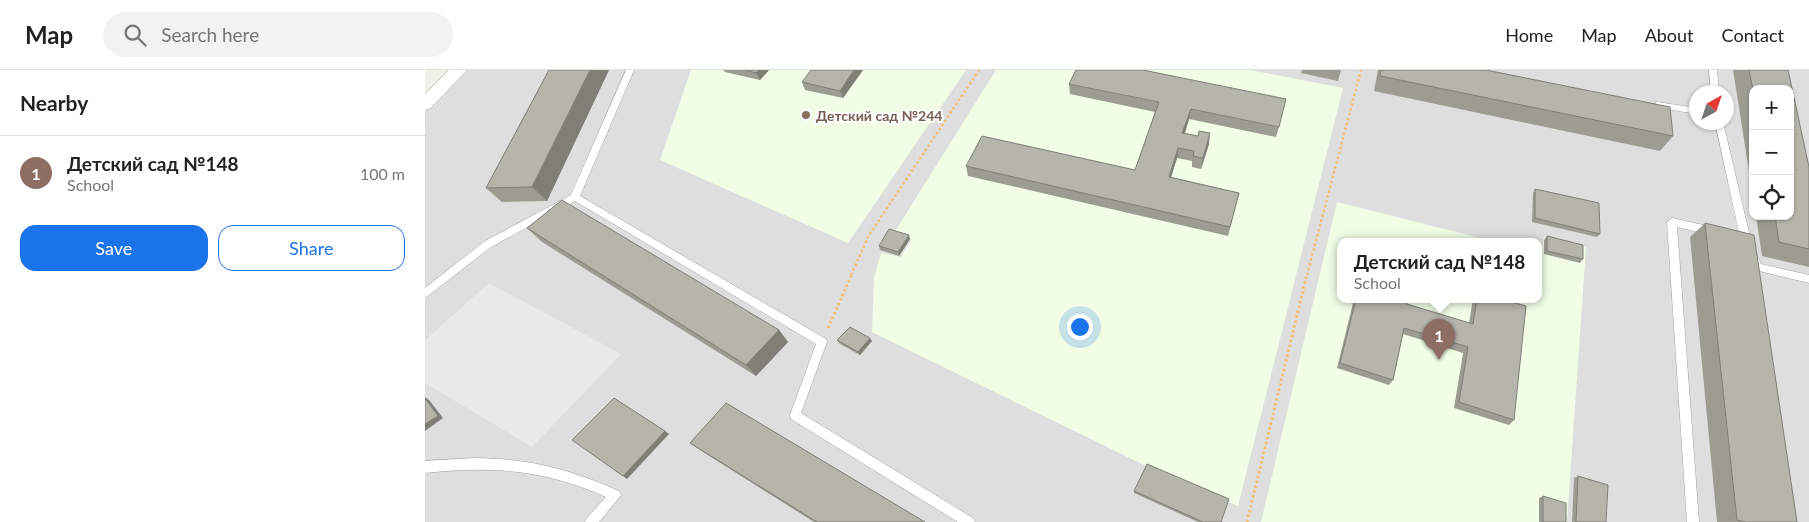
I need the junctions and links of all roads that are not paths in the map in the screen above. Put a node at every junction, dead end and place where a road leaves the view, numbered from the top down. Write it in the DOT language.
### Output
graph roads {
  1 [pos="459,70"];
  2 [pos="630,70"];
  3 [pos="1713,70"];
  4 [pos="1714,85"];
  5 [pos="1649,103"];
  6 [pos="425,104"];
  7 [pos="1689,110"];
  8 [pos="1721,130"];
  9 [pos="575,198"];
  10 [pos="1745,237"];
  11 [pos="1809,279"];
  12 [pos="425,294"];
  13 [pos="425,467"];
  14 [pos="591,522"];
  15 [pos="969,522"];
  16 [pos="1693,522"];
  1 -- 6 [label="street"];
  2 -- 9 [label="lane"];
  3 -- 4 [label="lane"];
  5 -- 7 [label="lane"];
  8 -- 10 [label="lane"];
  9 -- 12 [label="lane"];
  9 -- 15 [label="lane"];
  10 -- 11 [label="lane"];
  10 -- 16 [label="lane"];
  13 -- 14 [label="lane"];
}
